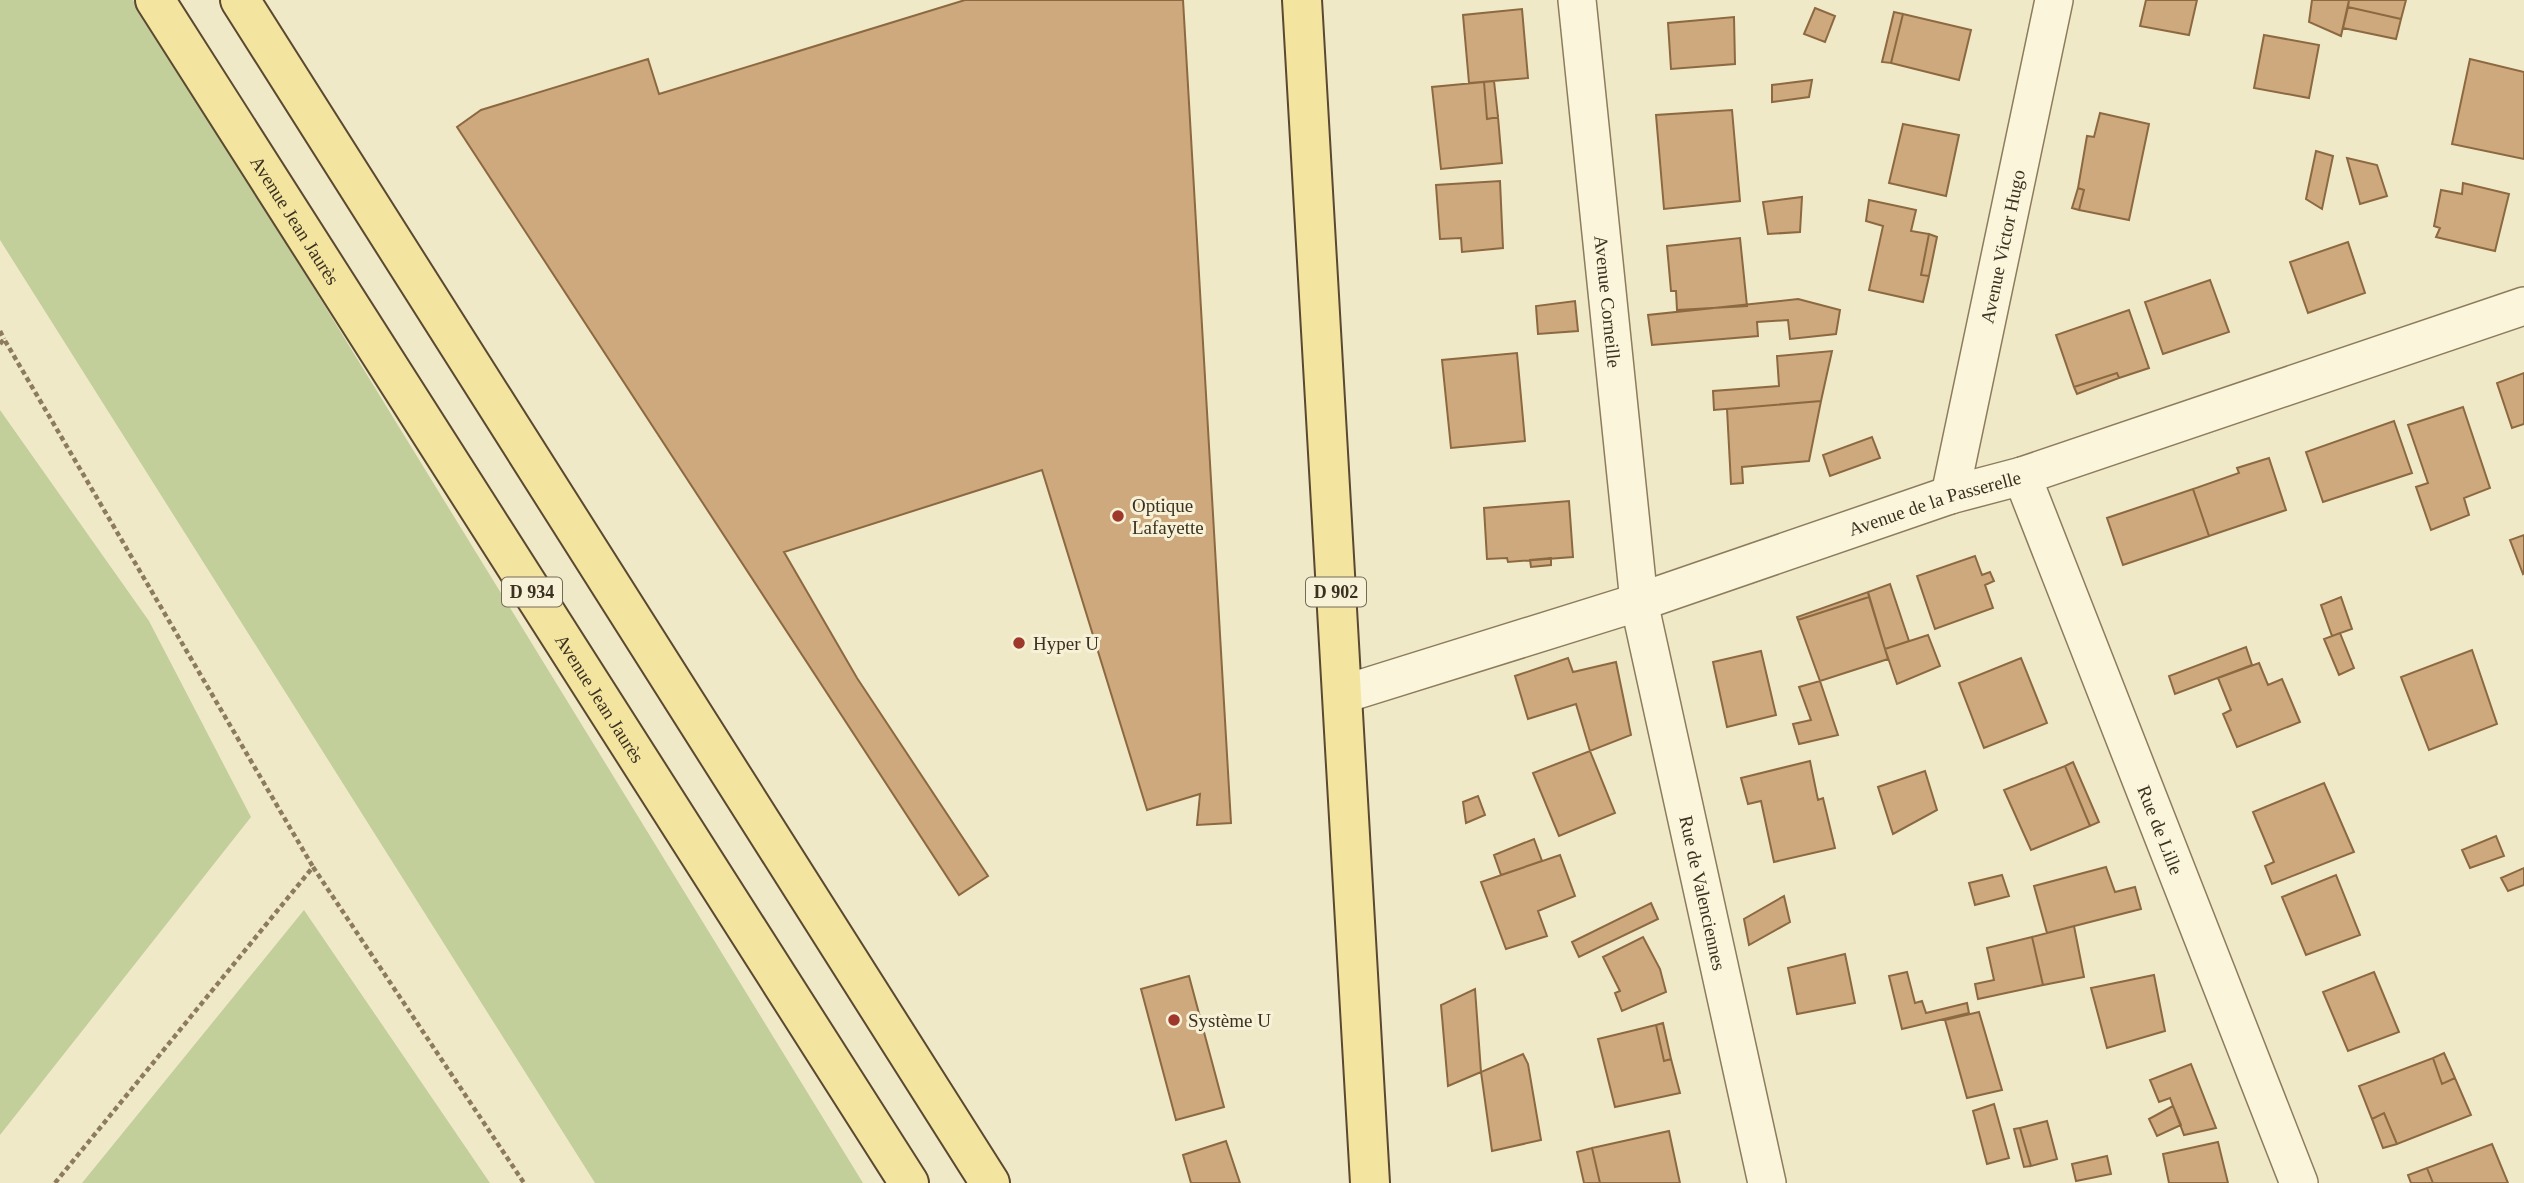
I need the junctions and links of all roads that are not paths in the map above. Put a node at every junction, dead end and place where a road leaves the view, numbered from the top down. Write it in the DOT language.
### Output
graph roads {
  1 [pos="155,0"];
  2 [pos="240,0"];
  3 [pos="1302,0"];
  4 [pos="1577,0"];
  5 [pos="2054,0"];
  6 [pos="2524,306"];
  7 [pos="2022,476"];
  8 [pos="1950,495"];
  9 [pos="1639,602"];
  10 [pos="1344,694"];
  11 [pos="909,1183"];
  12 [pos="990,1183"];
  13 [pos="1370,1183"];
  14 [pos="1767,1183"];
  15 [pos="2299,1183"];
  1 -- 11 [label="main road, Avenue Jean Jaurès / D 934"];
  2 -- 12 [label="main road"];
  3 -- 10 [label="main road, D 902"];
  4 -- 9 [label="street, Avenue Corneille"];
  5 -- 8 [label="street, Avenue Victor Hugo"];
  6 -- 7 [label="street, Avenue de la Passerelle"];
  7 -- 8 [label="street, Avenue de la Passerelle"];
  7 -- 15 [label="street, Rue de Lille"];
  8 -- 9 [label="street, Avenue de la Passerelle"];
  9 -- 10 [label="street, Avenue de la Passerelle"];
  9 -- 14 [label="street, Rue de Valenciennes"];
  10 -- 13 [label="main road, D 902"];
}
